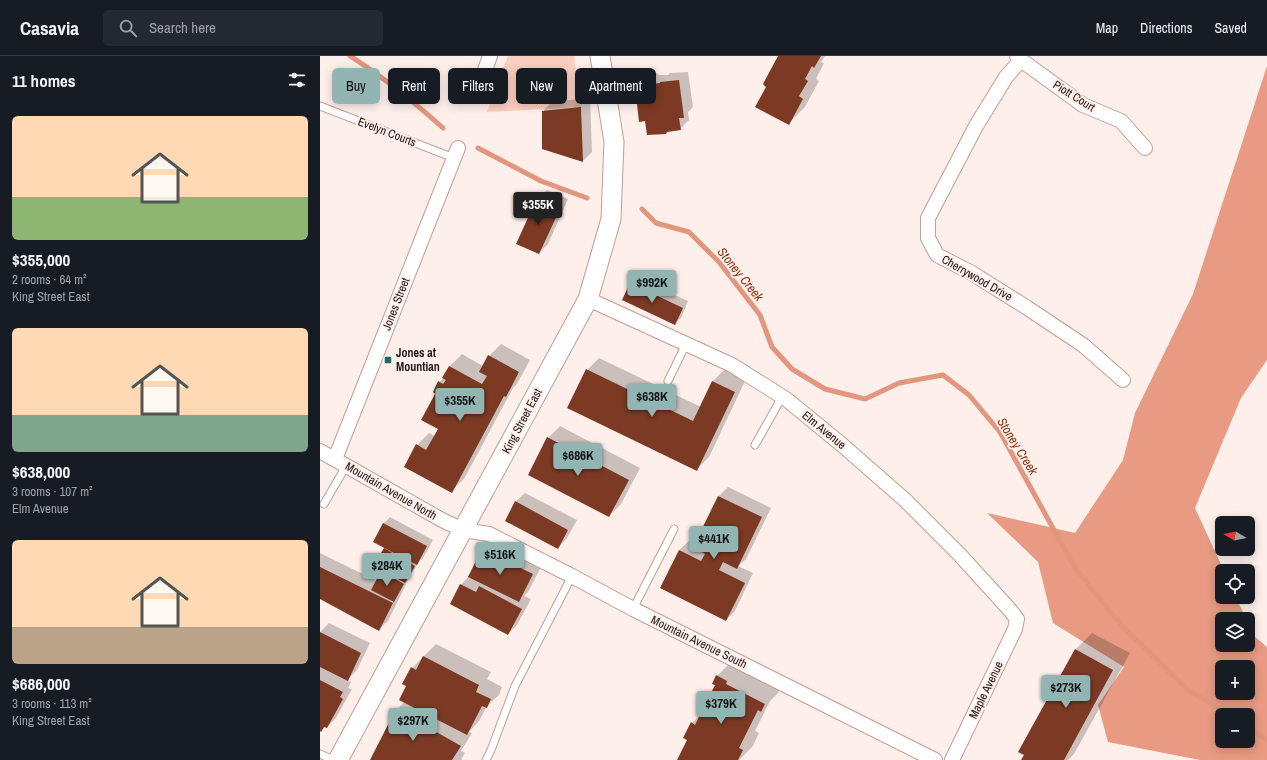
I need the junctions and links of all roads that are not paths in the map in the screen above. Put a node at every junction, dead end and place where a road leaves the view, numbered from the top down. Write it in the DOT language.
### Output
graph roads {
  1 [pos="490,56"];
  2 [pos="600,56"];
  3 [pos="1019,58"];
  4 [pos="486,68"];
  5 [pos="320,106"];
  6 [pos="1144,148"];
  7 [pos="456,153"];
  8 [pos="588,299"];
  9 [pos="686,344"];
  10 [pos="1123,380"];
  11 [pos="668,381"];
  12 [pos="782,397"];
  13 [pos="755,445"];
  14 [pos="320,451"];
  15 [pos="341,462"];
  16 [pos="324,504"];
  17 [pos="674,529"];
  18 [pos="463,530"];
  19 [pos="572,576"];
  20 [pos="633,609"];
  21 [pos="1017,619"];
  22 [pos="320,754"];
  23 [pos="333,760"];
  24 [pos="338,760"];
  25 [pos="486,760"];
  26 [pos="935,760"];
  27 [pos="952,760"];
  1 -- 4 [label="street"];
  2 -- 8 [label="main road, King Street East"];
  3 -- 6 [label="street, Piott Court"];
  3 -- 10 [label="street, Cherrywood Drive"];
  5 -- 7 [label="lane, Evelyn Courts"];
  7 -- 15 [label="street, Jones Street"];
  8 -- 9 [label="street, Elm Avenue"];
  8 -- 18 [label="main road, King Street East"];
  9 -- 11 [label="lane"];
  9 -- 12 [label="street, Elm Avenue"];
  12 -- 13 [label="lane"];
  12 -- 21 [label="street, Elm Avenue"];
  14 -- 15 [label="street, Mountain Avenue North"];
  15 -- 16 [label="lane"];
  15 -- 18 [label="street, Mountain Avenue North"];
  17 -- 20 [label="lane"];
  18 -- 19 [label="street, Mountain Avenue South"];
  18 -- 24 [label="main road, King Street East"];
  19 -- 20 [label="street, Mountain Avenue South"];
  19 -- 25 [label="lane"];
  20 -- 26 [label="street, Mountain Avenue South"];
  21 -- 27 [label="street, Maple Avenue"];
  22 -- 23 [label="lane"];
}
